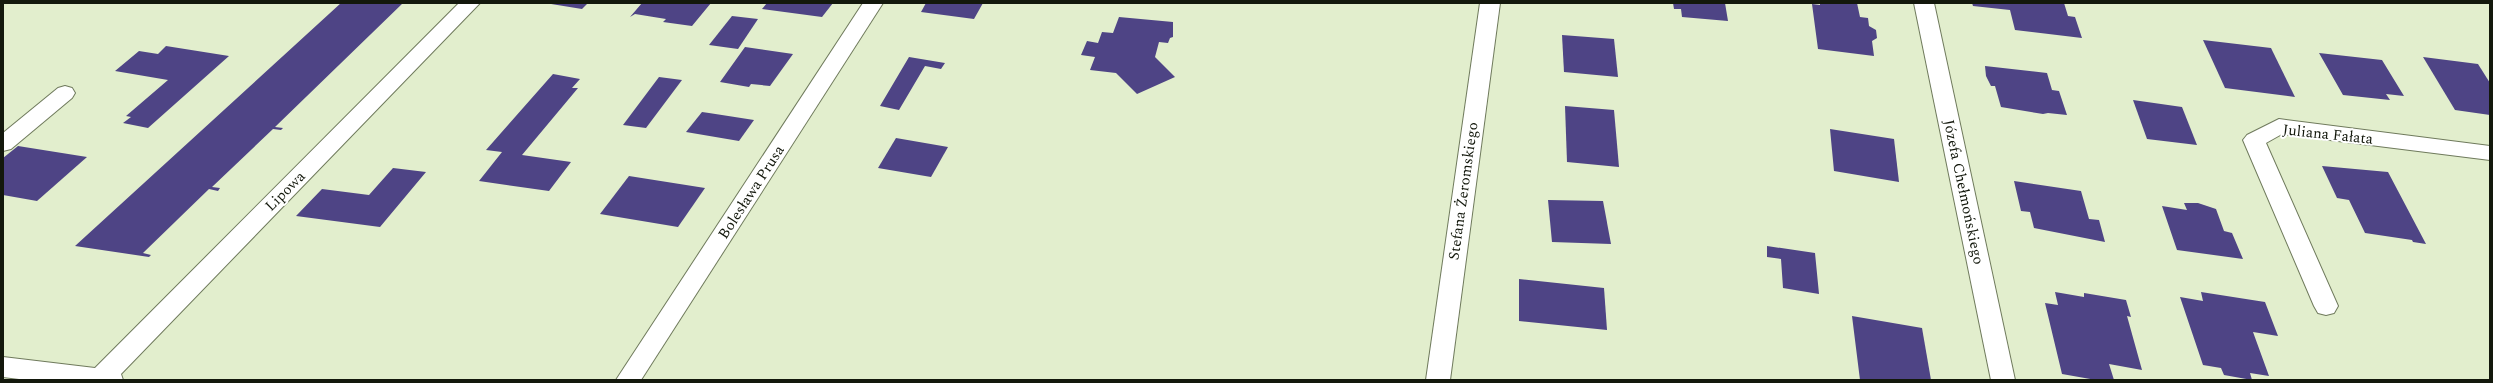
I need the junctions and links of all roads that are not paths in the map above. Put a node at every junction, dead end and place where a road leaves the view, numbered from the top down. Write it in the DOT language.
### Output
graph roads {
  1 [pos="470,3"];
  2 [pos="873,3"];
  3 [pos="1490,3"];
  4 [pos="1924,3"];
  5 [pos="65,93"];
  6 [pos="3,144"];
  7 [pos="2490,153"];
  8 [pos="2326,306"];
  9 [pos="3,367"];
  10 [pos="105,379"];
  11 [pos="628,380"];
  12 [pos="1438,380"];
  13 [pos="2004,380"];
  1 -- 10 [label="street, Lipowa"];
  2 -- 11 [label="street, Bolesława Prusa"];
  3 -- 12 [label="street, Stefana Żeromskiego"];
  4 -- 13 [label="street, Józefa Chełmońskiego"];
  5 -- 6 [label="street"];
  7 -- 8 [label="street, Juliana Fałata"];
  9 -- 10 [label="street"];
}
